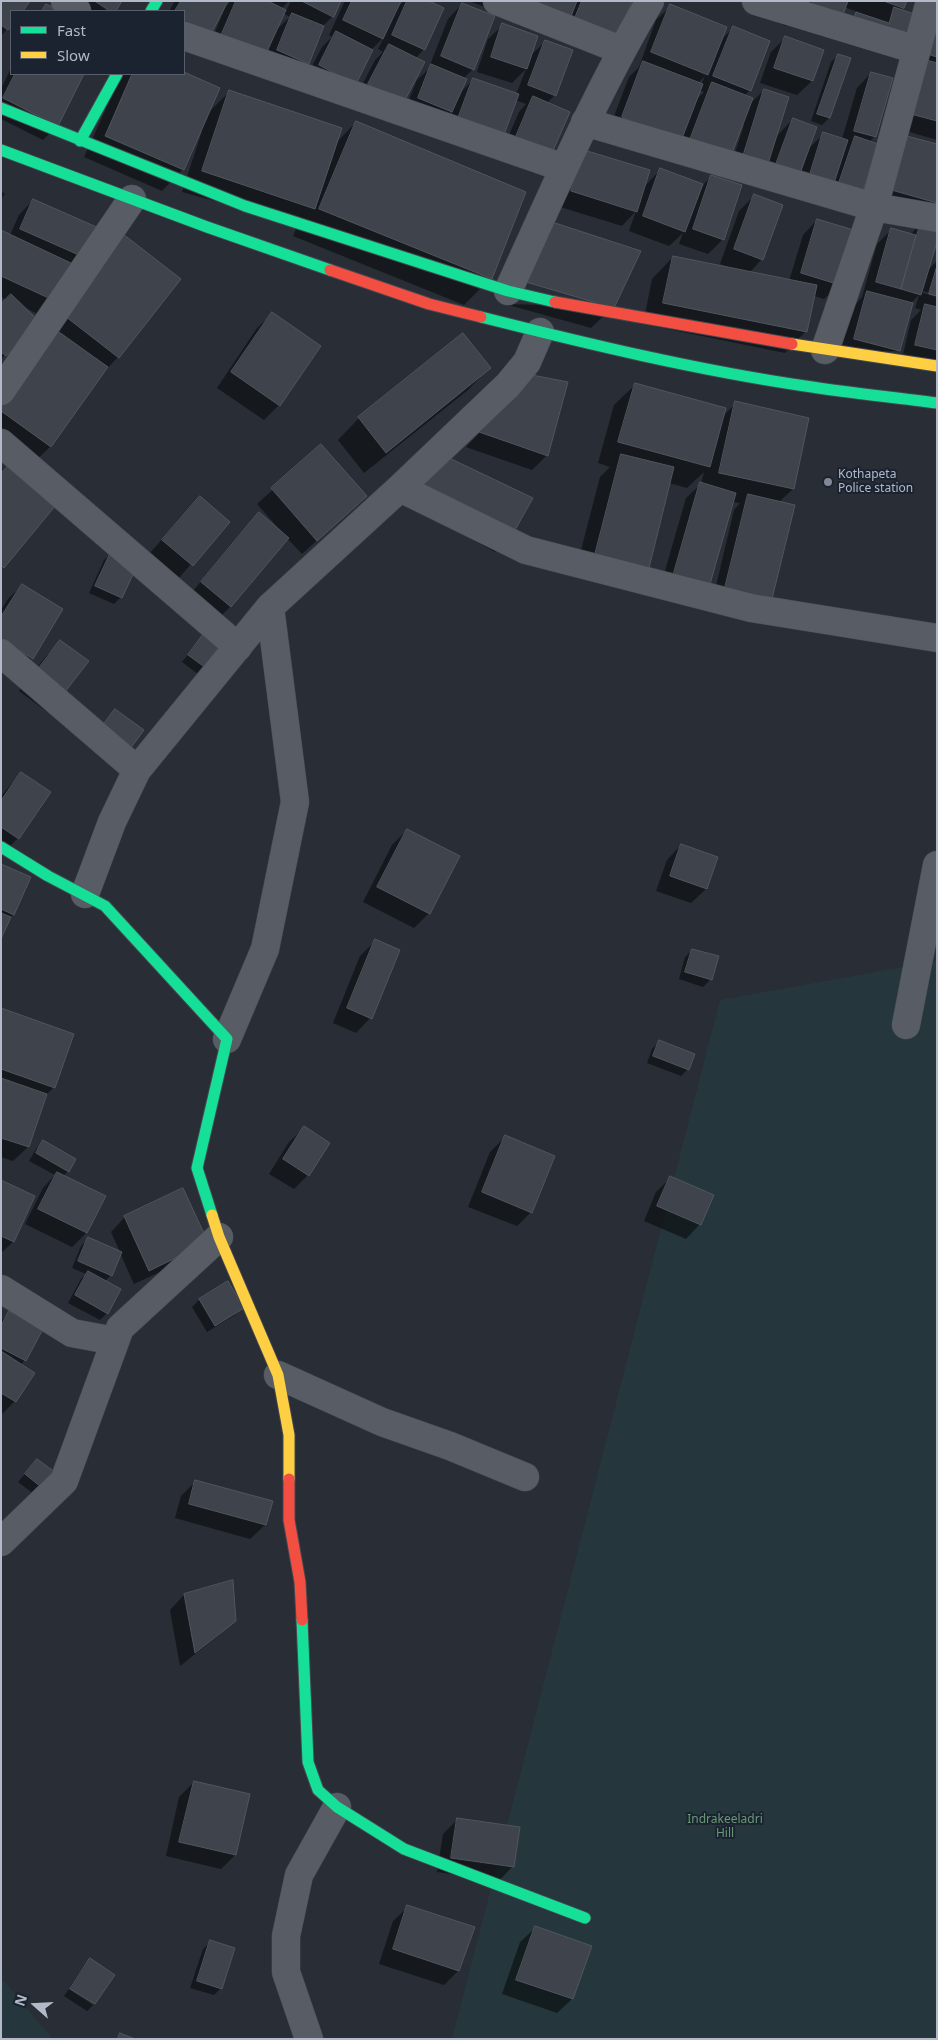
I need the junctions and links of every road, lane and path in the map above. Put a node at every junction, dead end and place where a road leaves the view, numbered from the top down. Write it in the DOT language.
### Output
graph roads {
  1 [pos="65,1"];
  2 [pos="497,1"];
  3 [pos="650,1"];
  4 [pos="756,1"];
  5 [pos="930,1"];
  6 [pos="75,10"];
  7 [pos="185,36"];
  8 [pos="621,50"];
  9 [pos="917,50"];
  10 [pos="116,75"];
  11 [pos="1,108"];
  12 [pos="585,122"];
  13 [pos="80,141"];
  14 [pos="1,150"];
  15 [pos="564,168"];
  16 [pos="132,199"];
  17 [pos="874,207"];
  18 [pos="937,218"];
  19 [pos="508,291"];
  20 [pos="540,332"];
  21 [pos="825,350"];
  22 [pos="937,366"];
  23 [pos="1,391"];
  24 [pos="937,403"];
  25 [pos="1,443"];
  26 [pos="400,488"];
  27 [pos="270,607"];
  28 [pos="937,638"];
  29 [pos="238,647"];
  30 [pos="1,653"];
  31 [pos="137,770"];
  32 [pos="1,847"];
  33 [pos="937,865"];
  34 [pos="85,894"];
  35 [pos="906,1025"];
  36 [pos="227,1039"];
  37 [pos="219,1236"];
  38 [pos="1,1289"];
  39 [pos="115,1341"];
  40 [pos="278,1375"];
  41 [pos="525,1477"];
  42 [pos="1,1542"];
  43 [pos="337,1807"];
  44 [pos="584,1918"];
  45 [pos="309,2039"];
  1 -- 6 [label="street"];
  2 -- 8 [label="street"];
  3 -- 8 [label="street"];
  4 -- 9 [label="street"];
  5 -- 9 [label="street"];
  7 -- 15 [label="street"];
  8 -- 12 [label="street"];
  9 -- 17 [label="street"];
  10 -- 13 [label="street"];
  11 -- 13 [label="street"];
  12 -- 15 [label="street"];
  12 -- 17 [label="street"];
  13 -- 19 [label="street"];
  14 -- 16 [label="street"];
  15 -- 19 [label="street"];
  16 -- 20 [label="street"];
  16 -- 23 [label="street"];
  17 -- 18 [label="street"];
  17 -- 21 [label="street"];
  19 -- 21 [label="street"];
  20 -- 24 [label="street"];
  20 -- 26 [label="street"];
  21 -- 22 [label="street"];
  25 -- 29 [label="street"];
  26 -- 27 [label="street"];
  26 -- 28 [label="street"];
  27 -- 29 [label="street"];
  27 -- 36 [label="street"];
  29 -- 31 [label="street"];
  30 -- 31 [label="street"];
  31 -- 34 [label="street"];
  32 -- 34 [label="street"];
  33 -- 35 [label="street"];
  34 -- 36 [label="street"];
  36 -- 37 [label="street"];
  37 -- 39 [label="street"];
  37 -- 40 [label="street"];
  38 -- 39 [label="street"];
  39 -- 42 [label="street"];
  40 -- 41 [label="street"];
  40 -- 43 [label="street"];
  43 -- 44 [label="street"];
  43 -- 45 [label="street"];
}
